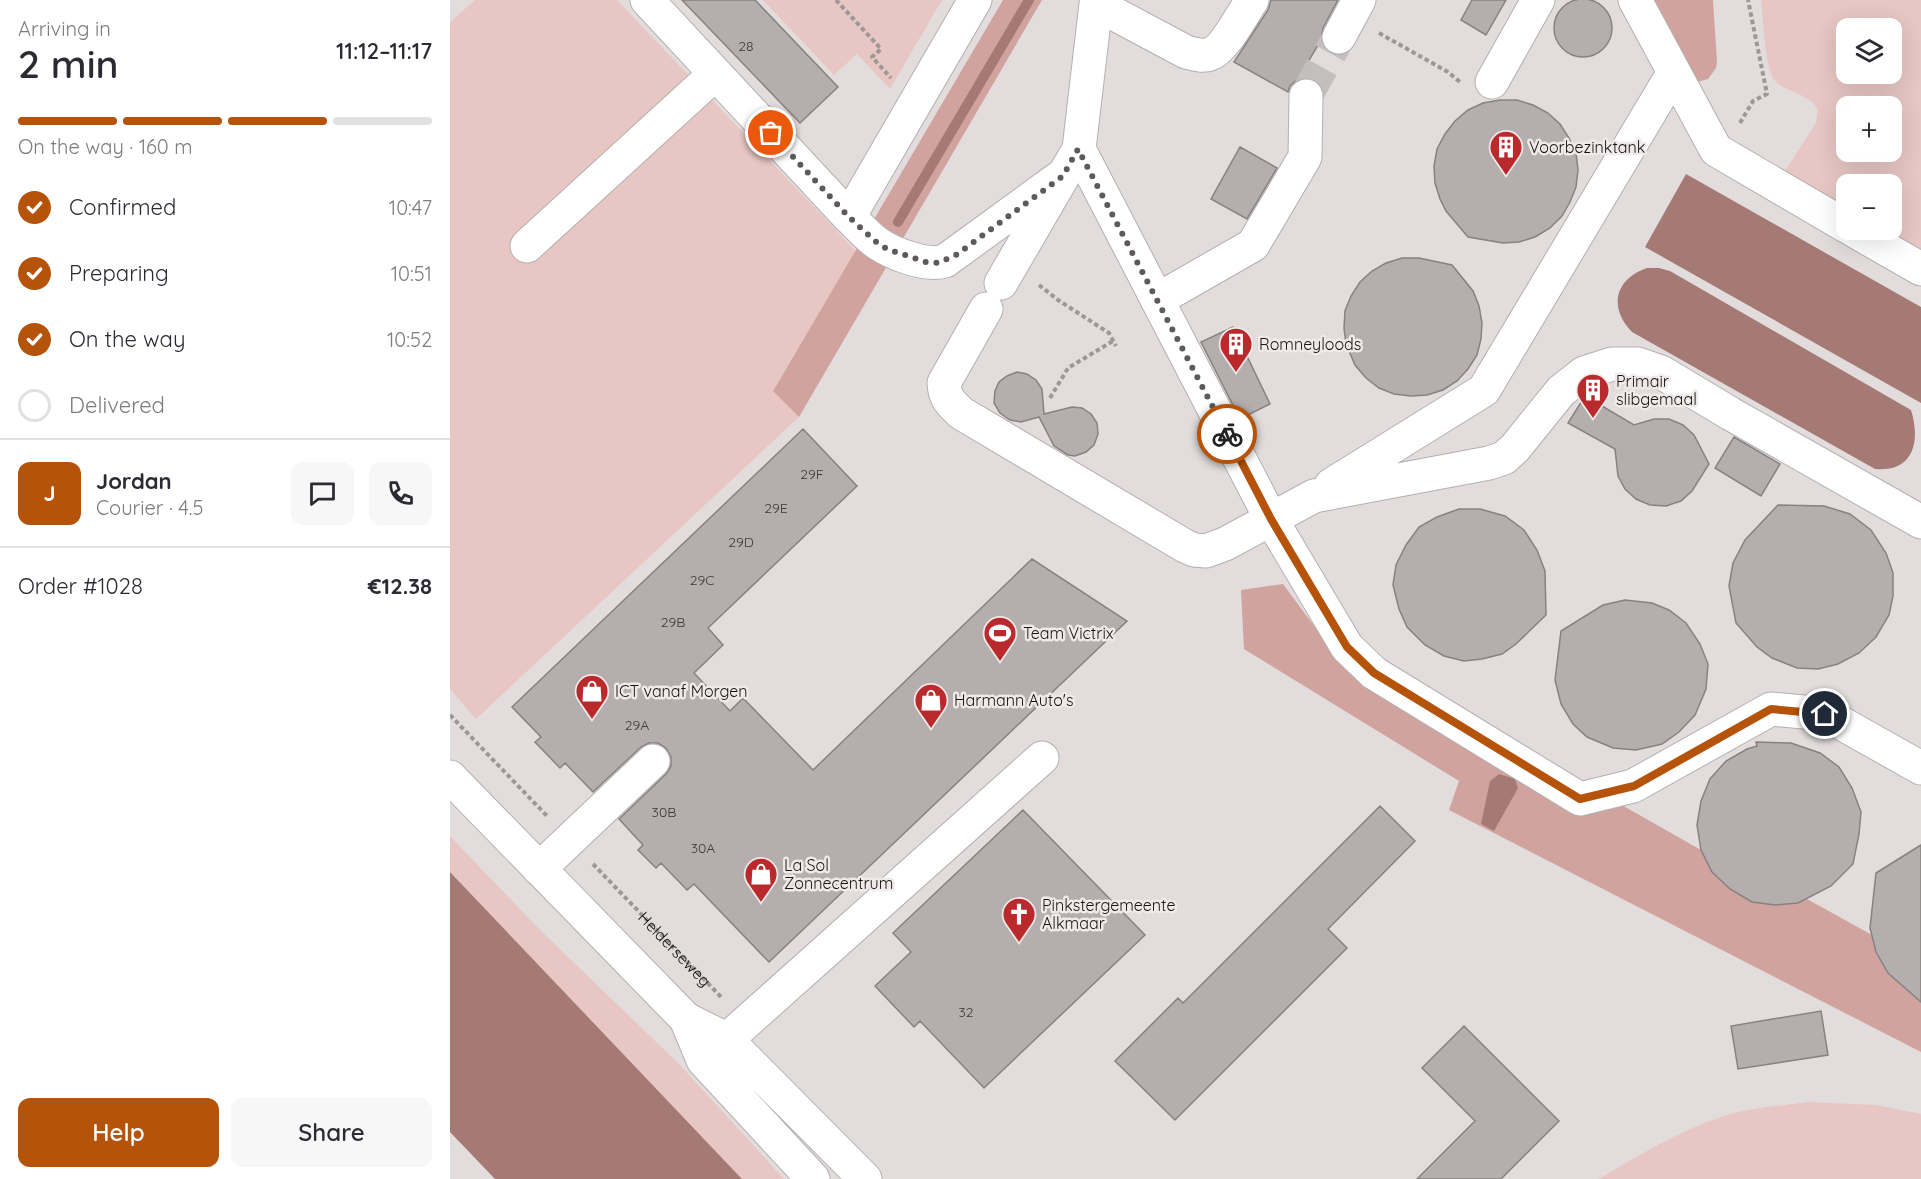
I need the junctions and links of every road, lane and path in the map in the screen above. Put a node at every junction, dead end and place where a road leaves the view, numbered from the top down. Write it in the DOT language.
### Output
graph roads {
  1 [pos="647,0"];
  2 [pos="836,0"];
  3 [pos="975,0"];
  4 [pos="1252,0"];
  5 [pos="1538,0"];
  6 [pos="1635,0"];
  7 [pos="1748,0"];
  8 [pos="1097,2"];
  9 [pos="1349,18"];
  10 [pos="1448,72"];
  11 [pos="1674,72"];
  12 [pos="715,74"];
  13 [pos="1492,82"];
  14 [pos="1306,96"];
  15 [pos="915,104"];
  16 [pos="1715,148"];
  17 [pos="1071,162"];
  18 [pos="849,217"];
  19 [pos="1836,220"];
  20 [pos="1871,240"];
  21 [pos="527,246"];
  22 [pos="1921,268"];
  23 [pos="999,286"];
  24 [pos="1157,300"];
  25 [pos="1050,398"];
  26 [pos="1314,496"];
  27 [pos="1271,519"];
  28 [pos="1921,522"];
  29 [pos="450,715"];
  30 [pos="1042,758"];
  31 [pos="652,761"];
  32 [pos="1921,768"];
  33 [pos="450,777"];
  34 [pos="570,840"];
  35 [pos="539,869"];
  36 [pos="725,1040"];
  37 [pos="813,1179"];
  38 [pos="865,1179"];
  1 -- 12 [label="main road"];
  2 -- 15 [label="path"];
  3 -- 15 [label="main road"];
  4 -- 8 [label="main road"];
  5 -- 13 [label="main road"];
  6 -- 11 [label="main road"];
  7 -- 16 [label="path"];
  8 -- 17 [label="main road"];
  9 -- 10 [label="path"];
  11 -- 16 [label="main road"];
  11 -- 26 [label="main road"];
  12 -- 18 [label="main road"];
  12 -- 21 [label="main road"];
  14 -- 24 [label="main road"];
  15 -- 18 [label="main road"];
  16 -- 19 [label="main road"];
  17 -- 18 [label="main road"];
  17 -- 23 [label="main road"];
  17 -- 24 [label="main road"];
  20 -- 22 [label="main road"];
  23 -- 25 [label="path"];
  23 -- 27 [label="main road"];
  24 -- 27 [label="main road"];
  26 -- 27 [label="main road"];
  26 -- 28 [label="main road"];
  27 -- 32 [label="main road"];
  29 -- 34 [label="path, Helderseweg"];
  30 -- 36 [label="main road"];
  31 -- 34 [label="main road"];
  33 -- 35 [label="main road"];
  34 -- 35 [label="main road"];
  34 -- 36 [label="path, Helderseweg"];
  35 -- 36 [label="main road"];
  36 -- 37 [label="main road"];
  36 -- 38 [label="main road"];
}
